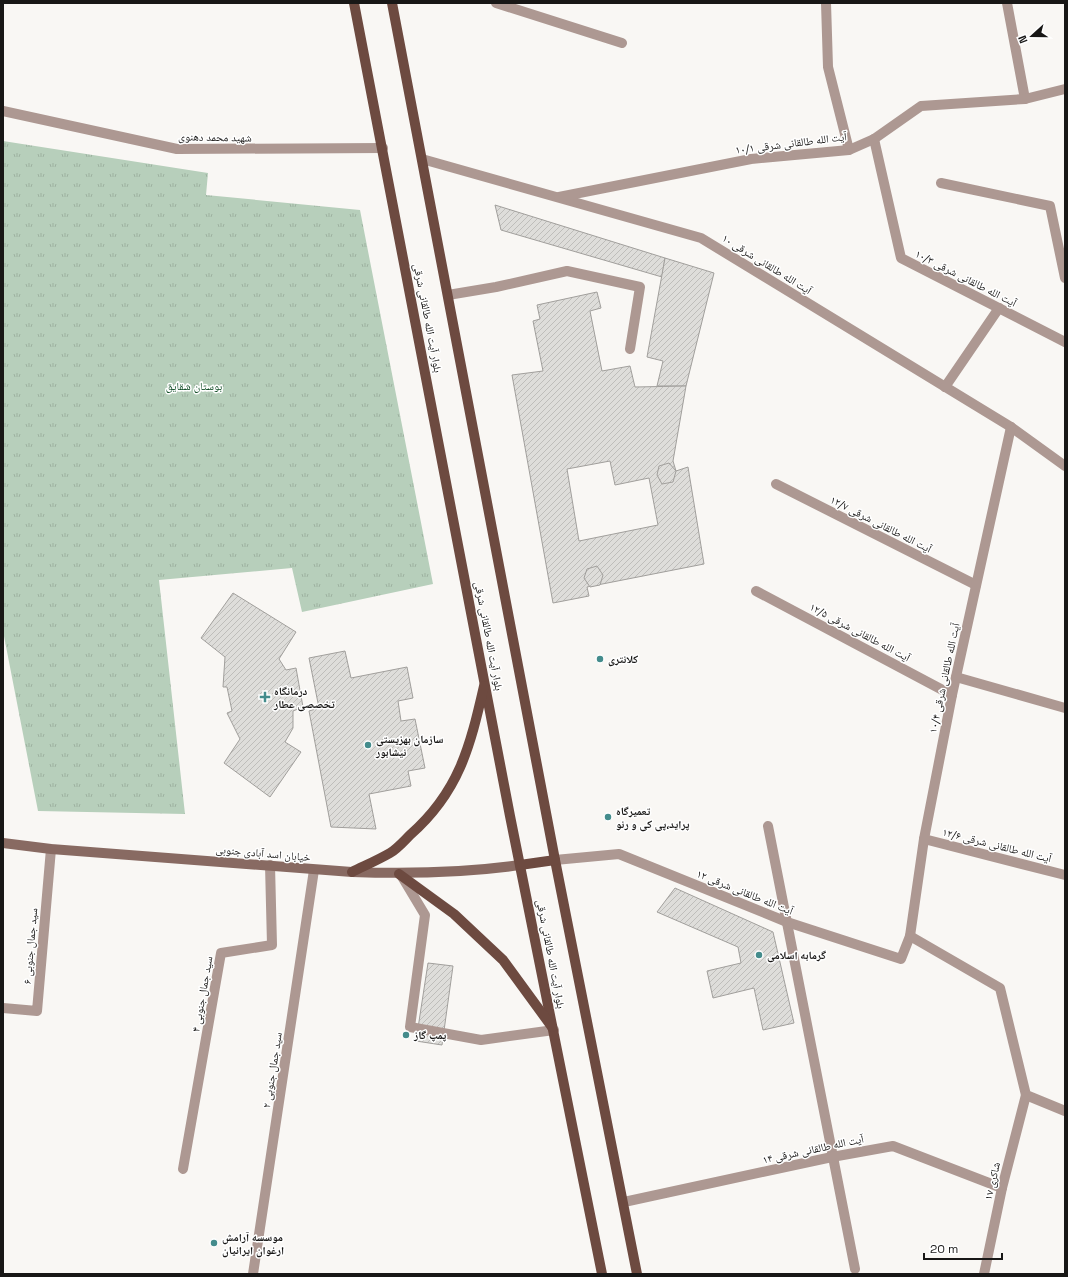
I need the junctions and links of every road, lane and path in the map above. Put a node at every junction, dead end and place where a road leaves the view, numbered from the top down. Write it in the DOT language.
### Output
graph roads {
  1 [pos="354,3"];
  2 [pos="392,3"];
  3 [pos="496,3"];
  4 [pos="826,3"];
  5 [pos="1007,3"];
  6 [pos="622,43"];
  7 [pos="1065,89"];
  8 [pos="1025,99"];
  9 [pos="3,111"];
  10 [pos="874,139"];
  11 [pos="383,148"];
  12 [pos="849,150"];
  13 [pos="422,159"];
  14 [pos="941,183"];
  15 [pos="557,197"];
  16 [pos="1065,278"];
  17 [pos="448,295"];
  18 [pos="999,308"];
  19 [pos="1065,342"];
  20 [pos="630,349"];
  21 [pos="945,387"];
  22 [pos="1011,427"];
  23 [pos="1065,466"];
  24 [pos="776,484"];
  25 [pos="976,585"];
  26 [pos="756,590"];
  27 [pos="956,677"];
  28 [pos="485,680"];
  29 [pos="952,695"];
  30 [pos="1065,708"];
  31 [pos="768,826"];
  32 [pos="924,839"];
  33 [pos="3,843"];
  34 [pos="51,849"];
  35 [pos="555,860"];
  36 [pos="270,864"];
  37 [pos="520,865"];
  38 [pos="314,870"];
  39 [pos="352,872"];
  40 [pos="400,874"];
  41 [pos="1065,875"];
  42 [pos="787,922"];
  43 [pos="910,936"];
  44 [pos="3,1008"];
  45 [pos="554,1030"];
  46 [pos="1026,1095"];
  47 [pos="1065,1110"];
  48 [pos="832,1157"];
  49 [pos="183,1169"];
  50 [pos="1002,1188"];
  51 [pos="624,1202"];
  52 [pos="854,1269"];
  53 [pos="254,1274"];
  54 [pos="602,1274"];
  55 [pos="637,1274"];
  56 [pos="984,1274"];
  1 -- 11 [label="main road, بلوار آیت الله طالقانی شرقی"];
  2 -- 13 [label="main road, بلوار آیت الله طالقانی شرقی"];
  3 -- 6 [label="street"];
  4 -- 12 [label="street"];
  5 -- 8 [label="street"];
  7 -- 8 [label="street, آیت الله طالقانی شرقی ۱۰/۱"];
  8 -- 10 [label="street, آیت الله طالقانی شرقی ۱۰/۱"];
  9 -- 11 [label="street, شهید محمد دهنوی"];
  10 -- 12 [label="street, آیت الله طالقانی شرقی ۱۰/۱"];
  10 -- 18 [label="street, آیت الله طالقانی شرقی ۱۰/۳"];
  11 -- 28 [label="main road, بلوار آیت الله طالقانی شرقی"];
  12 -- 15 [label="street, آیت الله طالقانی شرقی ۱۰/۱"];
  13 -- 15 [label="street, آیت الله طالقانی شرقی ۱۰"];
  13 -- 17 [label="main road, بلوار آیت الله طالقانی شرقی"];
  14 -- 16 [label="street"];
  15 -- 21 [label="street, آیت الله طالقانی شرقی ۱۰"];
  17 -- 20 [label="street"];
  17 -- 35 [label="main road, بلوار آیت الله طالقانی شرقی"];
  18 -- 19 [label="street, آیت الله طالقانی شرقی ۱۰/۳"];
  18 -- 21 [label="street"];
  21 -- 22 [label="street, آیت الله طالقانی شرقی ۱۰"];
  22 -- 23 [label="street, آیت الله طالقانی شرقی ۱۰"];
  22 -- 25 [label="street, آیت الله طالقانی شرقی ۱۰/۴"];
  24 -- 25 [label="street, آیت الله طالقانی شرقی ۱۲/۷"];
  25 -- 27 [label="street, آیت الله طالقانی شرقی ۱۰/۴"];
  26 -- 29 [label="street, آیت الله طالقانی شرقی ۱۲/۵"];
  27 -- 29 [label="street, آیت الله طالقانی شرقی ۱۰/۴"];
  27 -- 30 [label="street"];
  28 -- 37 [label="main road, بلوار آیت الله طالقانی شرقی"];
  28 -- 39 [label="main road"];
  29 -- 32 [label="street, آیت الله طالقانی شرقی ۱۰/۴"];
  31 -- 42 [label="street"];
  32 -- 41 [label="street, آیت الله طالقانی شرقی ۱۲/۶"];
  32 -- 43 [label="street, آیت الله طالقانی شرقی ۱۰/۴"];
  33 -- 34 [label="main road, خیابان اسد آبادی جنوبی"];
  34 -- 36 [label="main road, خیابان اسد آبادی جنوبی"];
  34 -- 44 [label="street, سید جمال جنوبی ۶"];
  35 -- 37 [label="main road"];
  35 -- 42 [label="street, آیت الله طالقانی شرقی ۱۲"];
  35 -- 51 [label="main road, بلوار آیت الله طالقانی شرقی"];
  36 -- 38 [label="main road, خیابان اسد آبادی جنوبی"];
  36 -- 49 [label="street, سید جمال جنوبی ۴"];
  37 -- 40 [label="main road, خیابان اسد آبادی جنوبی"];
  37 -- 45 [label="main road, بلوار آیت الله طالقانی شرقی"];
  38 -- 39 [label="main road, خیابان اسد آبادی جنوبی"];
  38 -- 53 [label="street, سید جمال جنوبی ۲"];
  39 -- 40 [label="main road, خیابان اسد آبادی جنوبی"];
  40 -- 45 [label="main road"];
  40 -- 45 [label="street"];
  42 -- 43 [label="street, آیت الله طالقانی شرقی ۱۲"];
  42 -- 48 [label="street"];
  43 -- 46 [label="street"];
  45 -- 54 [label="main road, بلوار آیت الله طالقانی شرقی"];
  46 -- 47 [label="street"];
  46 -- 50 [label="street, شاکری ۱۷"];
  48 -- 50 [label="street, آیت الله طالقانی شرقی ۱۴"];
  48 -- 51 [label="street, آیت الله طالقانی شرقی ۱۴"];
  48 -- 52 [label="street"];
  50 -- 56 [label="street, شاکری ۱۷"];
  51 -- 55 [label="main road, بلوار آیت الله طالقانی شرقی"];
}
